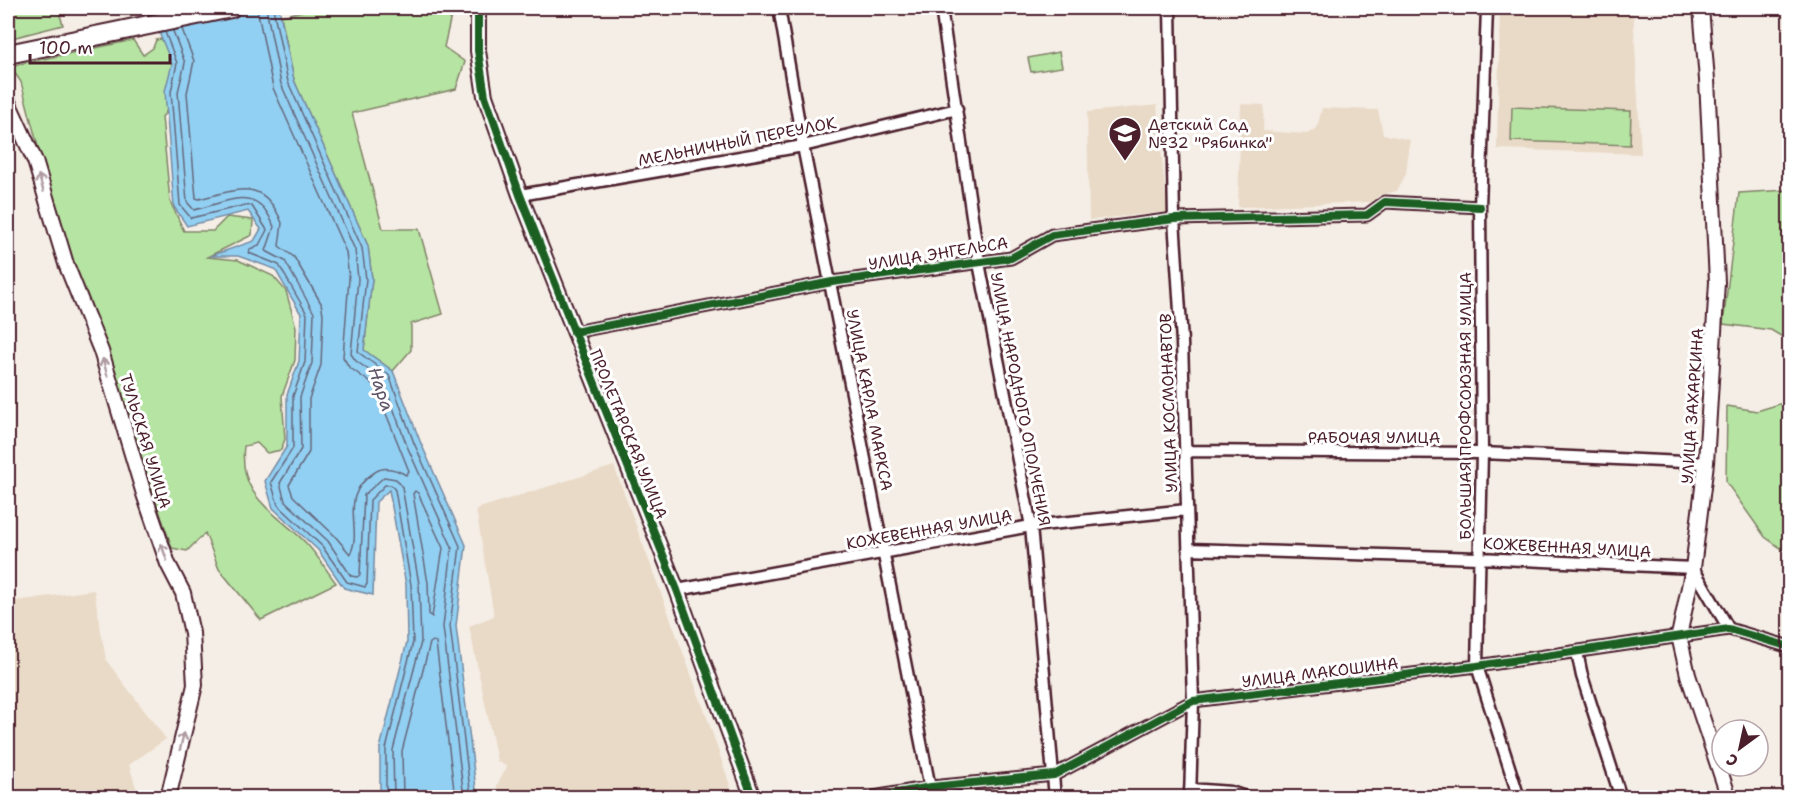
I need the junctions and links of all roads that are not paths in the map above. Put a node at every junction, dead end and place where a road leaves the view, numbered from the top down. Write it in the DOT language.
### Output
graph roads {
  1 [pos="231,8"];
  2 [pos="468,8"];
  3 [pos="478,8"];
  4 [pos="779,8"];
  5 [pos="941,8"];
  6 [pos="1170,8"];
  7 [pos="1487,8"];
  8 [pos="1701,8"];
  9 [pos="478,29"];
  10 [pos="8,54"];
  11 [pos="8,102"];
  12 [pos="957,109"];
  13 [pos="803,146"];
  14 [pos="520,195"];
  15 [pos="1480,207"];
  16 [pos="1174,219"];
  17 [pos="979,263"];
  18 [pos="832,282"];
  19 [pos="574,332"];
  20 [pos="1186,451"];
  21 [pos="1482,453"];
  22 [pos="1706,463"];
  23 [pos="1187,510"];
  24 [pos="1031,526"];
  25 [pos="1188,549"];
  26 [pos="885,552"];
  27 [pos="1479,558"];
  28 [pos="1693,568"];
  29 [pos="677,590"];
  30 [pos="1729,629"];
  31 [pos="1679,636"];
  32 [pos="1790,647"];
  33 [pos="1577,652"];
  34 [pos="1477,666"];
  35 [pos="1193,701"];
  36 [pos="1054,775"];
  37 [pos="931,792"];
  38 [pos="1190,793"];
  39 [pos="168,798"];
  40 [pos="753,798"];
  41 [pos="868,798"];
  42 [pos="1055,798"];
  43 [pos="1248,798"];
  44 [pos="1519,798"];
  45 [pos="1621,798"];
  46 [pos="1730,798"];
  1 -- 10 [label="main road"];
  2 -- 9 [label="street"];
  3 -- 9 [label="street, ПРОЛЕТАРСКАЯ УЛИЦА"];
  4 -- 13 [label="street, УЛИЦА КАРЛА МАРКСА"];
  5 -- 12 [label="street, УЛИЦА НАРОДНОГО ОПОЛЧЕНИЯ"];
  6 -- 16 [label="street, УЛИЦА КОСМОНАВТОВ"];
  7 -- 15 [label="street, БОЛЬШАЯ ПРОФСОЮЗНАЯ УЛИЦА"];
  8 -- 22 [label="street, УЛИЦА ЗАХАРКИНА"];
  9 -- 14 [label="street, ПРОЛЕТАРСКАЯ УЛИЦА"];
  39 -- 11 [label="street, ТУЛЬСКАЯ УЛИЦА, one-way"];
  12 -- 13 [label="street, МЕЛЬНИЧНЫЙ ПЕРЕУЛОК"];
  12 -- 17 [label="street, УЛИЦА НАРОДНОГО ОПОЛЧЕНИЯ"];
  13 -- 14 [label="street, МЕЛЬНИЧНЫЙ ПЕРЕУЛОК"];
  13 -- 18 [label="street, УЛИЦА КАРЛА МАРКСА"];
  14 -- 19 [label="street, ПРОЛЕТАРСКАЯ УЛИЦА"];
  15 -- 16 [label="street, УЛИЦА ЭНГЕЛЬСА"];
  15 -- 21 [label="street, БОЛЬШАЯ ПРОФСОЮЗНАЯ УЛИЦА"];
  16 -- 17 [label="street, УЛИЦА ЭНГЕЛЬСА"];
  16 -- 20 [label="street, УЛИЦА КОСМОНАВТОВ"];
  17 -- 18 [label="street, УЛИЦА ЭНГЕЛЬСА"];
  17 -- 24 [label="street, УЛИЦА НАРОДНОГО ОПОЛЧЕНИЯ"];
  18 -- 19 [label="street, УЛИЦА ЭНГЕЛЬСА"];
  18 -- 26 [label="street, УЛИЦА КАРЛА МАРКСА"];
  19 -- 29 [label="street, ПРОЛЕТАРСКАЯ УЛИЦА"];
  20 -- 21 [label="street, РАБОЧАЯ УЛИЦА"];
  20 -- 23 [label="street, УЛИЦА КОСМОНАВТОВ"];
  21 -- 22 [label="street, РАБОЧАЯ УЛИЦА"];
  21 -- 27 [label="street, БОЛЬШАЯ ПРОФСОЮЗНАЯ УЛИЦА"];
  22 -- 28 [label="street, УЛИЦА ЗАХАРКИНА"];
  23 -- 24 [label="street, КОЖЕВЕННАЯ УЛИЦА"];
  23 -- 25 [label="street, УЛИЦА КОСМОНАВТОВ"];
  24 -- 26 [label="street, КОЖЕВЕННАЯ УЛИЦА"];
  24 -- 36 [label="street, УЛИЦА НАРОДНОГО ОПОЛЧЕНИЯ"];
  25 -- 27 [label="street, КОЖЕВЕННАЯ УЛИЦА"];
  25 -- 35 [label="street, УЛИЦА КОСМОНАВТОВ"];
  26 -- 29 [label="street, КОЖЕВЕННАЯ УЛИЦА"];
  26 -- 37 [label="street, УЛИЦА КАРЛА МАРКСА"];
  27 -- 28 [label="street, КОЖЕВЕННАЯ УЛИЦА"];
  27 -- 34 [label="street, БОЛЬШАЯ ПРОФСОЮЗНАЯ УЛИЦА"];
  28 -- 30 [label="street"];
  28 -- 31 [label="street, УЛИЦА ЗАХАРКИНА"];
  29 -- 40 [label="street, ПРОЛЕТАРСКАЯ УЛИЦА"];
  30 -- 31 [label="street, УЛИЦА МАКОШИНА"];
  30 -- 32 [label="street, УЛИЦА МАКОШИНА"];
  31 -- 33 [label="street, УЛИЦА МАКОШИНА"];
  31 -- 46 [label="street, УЛИЦА ЗАХАРКИНА"];
  33 -- 34 [label="street, УЛИЦА МАКОШИНА"];
  33 -- 45 [label="street"];
  34 -- 35 [label="street, УЛИЦА МАКОШИНА"];
  34 -- 44 [label="street, БОЛЬШАЯ ПРОФСОЮЗНАЯ УЛИЦА"];
  35 -- 36 [label="street, УЛИЦА МАКОШИНА"];
  35 -- 38 [label="street, УЛИЦА КОСМОНАВТОВ"];
  36 -- 37 [label="street, УЛИЦА МАКОШИНА"];
  36 -- 42 [label="street, УЛИЦА НАРОДНОГО ОПОЛЧЕНИЯ"];
  37 -- 41 [label="street, УЛИЦА МАКОШИНА"];
  38 -- 43 [label="street"];
}
